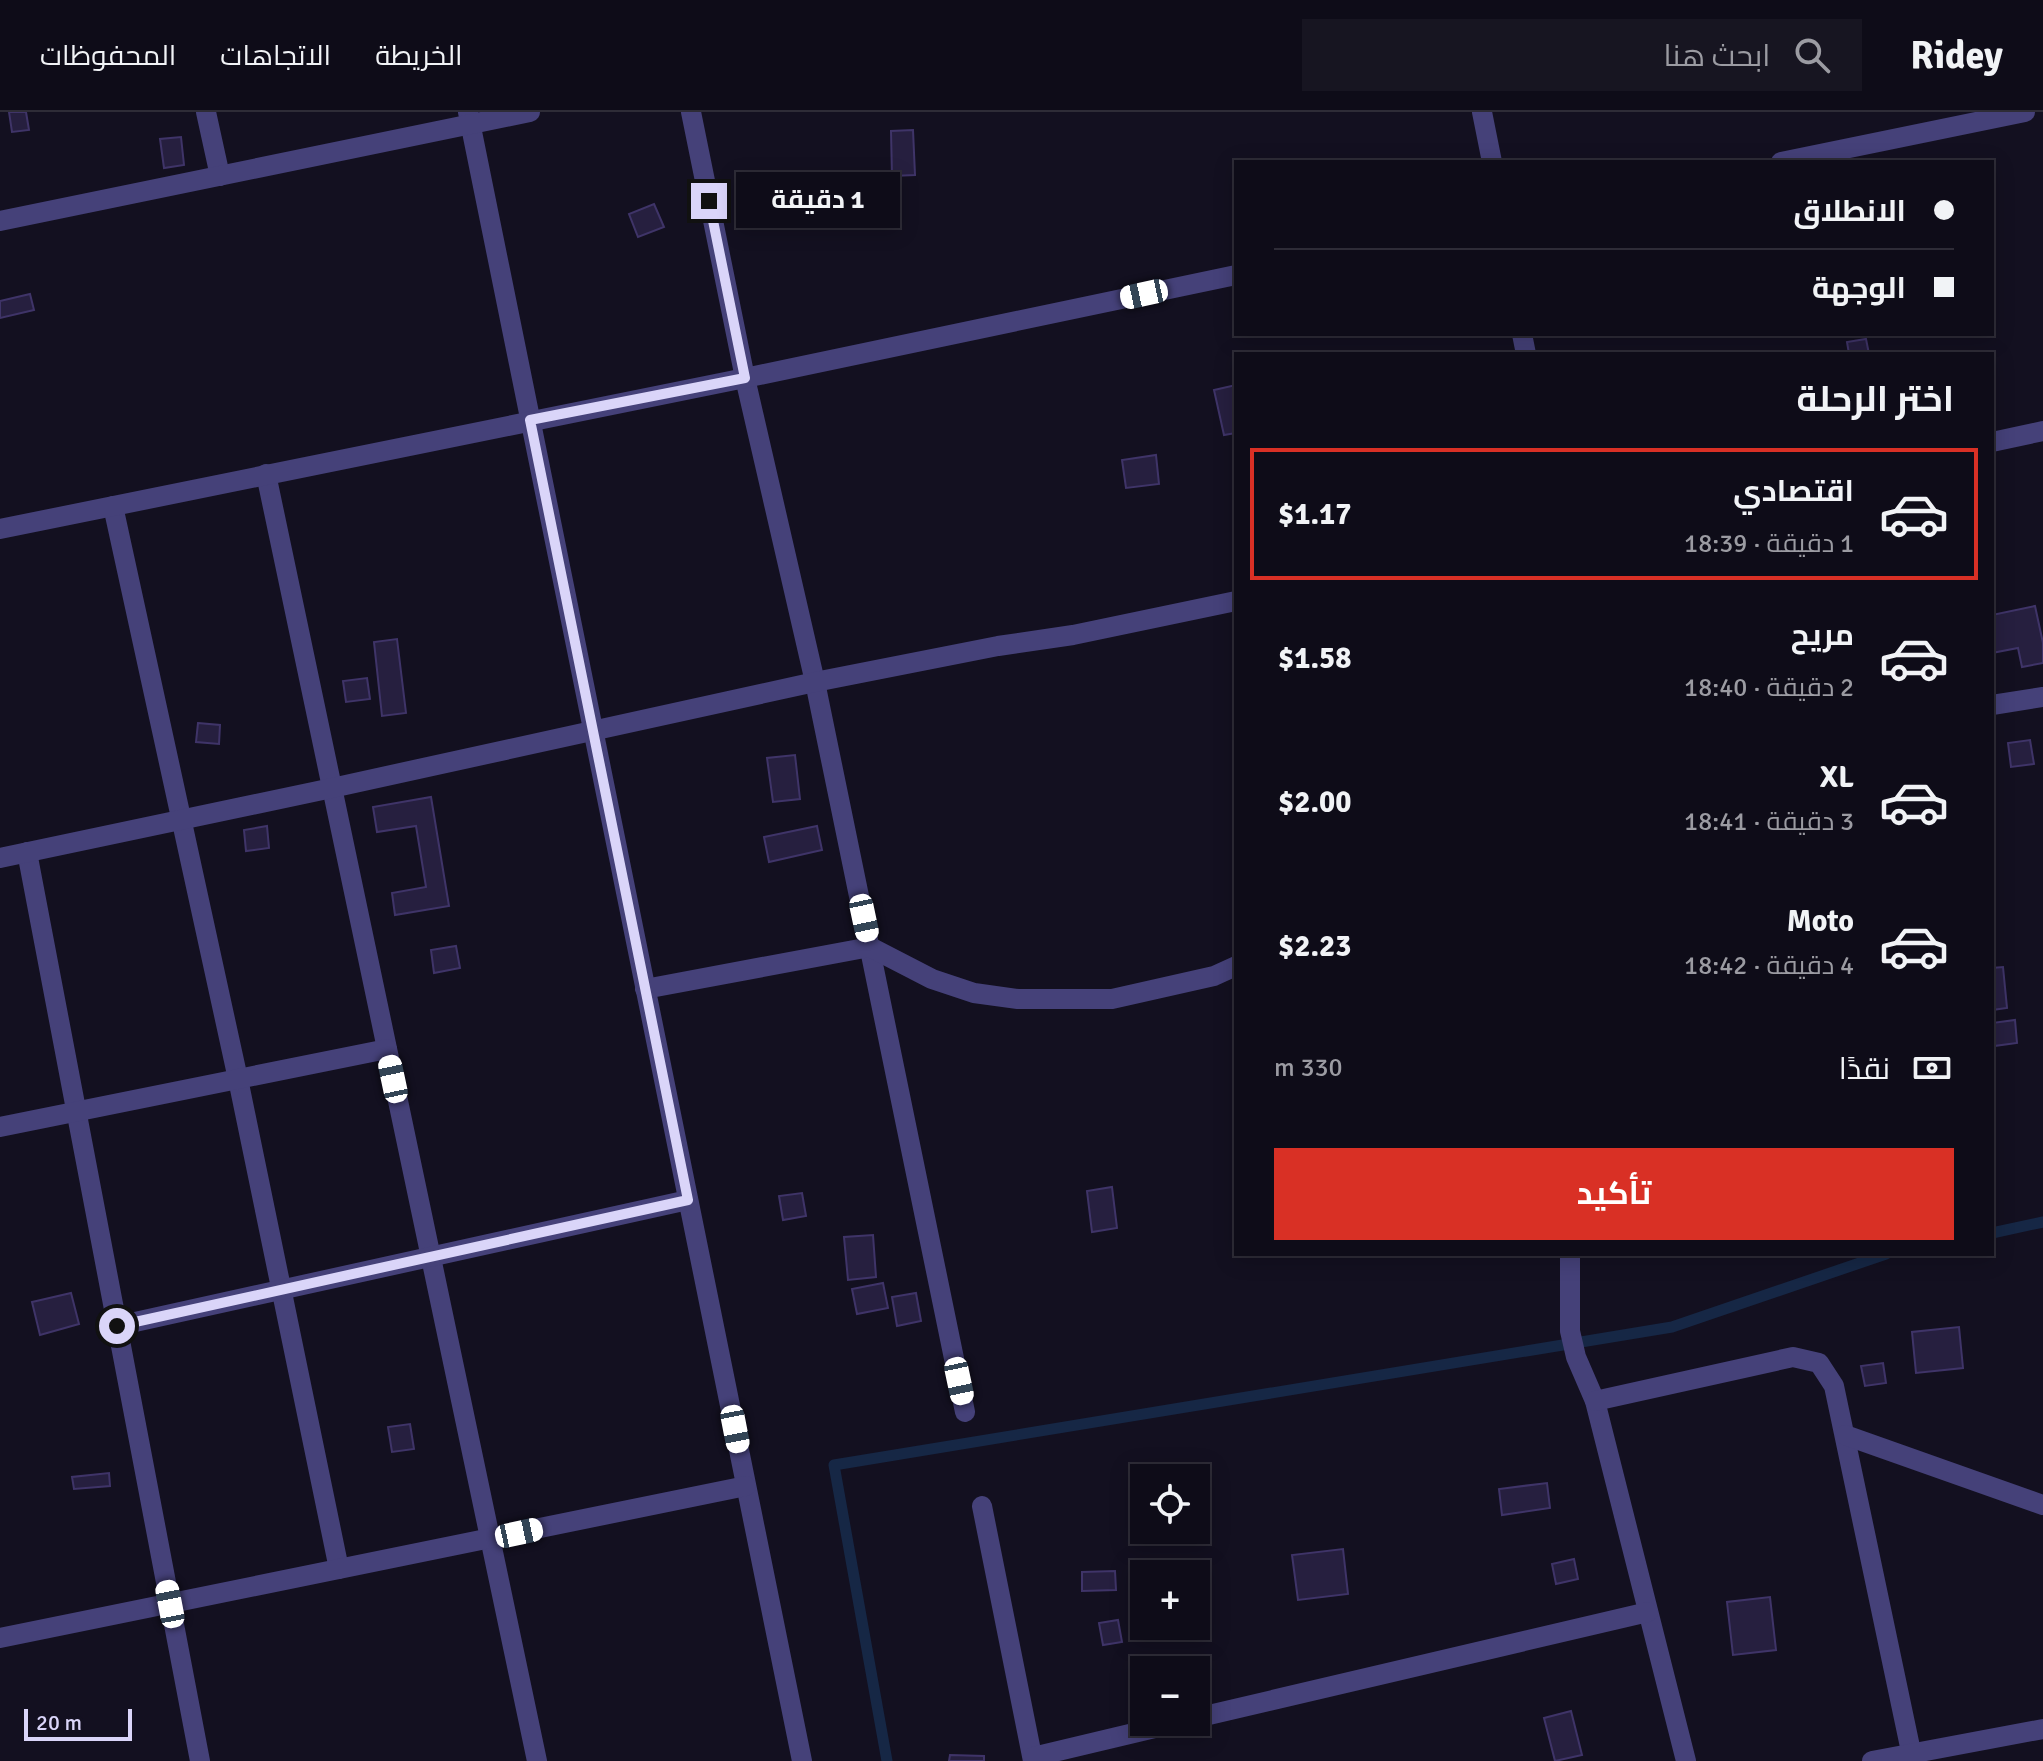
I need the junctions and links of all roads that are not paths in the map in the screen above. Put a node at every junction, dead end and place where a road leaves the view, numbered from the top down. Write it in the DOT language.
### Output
graph roads {
  1 [pos="206,112"];
  2 [pos="530,112"];
  3 [pos="691,112"];
  4 [pos="1482,112"];
  5 [pos="2025,112"];
  6 [pos="469,118"];
  7 [pos="1492,160"];
  8 [pos="1791,160"];
  9 [pos="220,176"];
  10 [pos="0,221"];
  11 [pos="1234,275"];
  12 [pos="745,378"];
  13 [pos="530,420"];
  14 [pos="2043,431"];
  15 [pos="1994,442"];
  16 [pos="266,474"];
  17 [pos="113,506"];
  18 [pos="0,529"];
  19 [pos="1234,601"];
  20 [pos="815,682"];
  21 [pos="2043,697"];
  22 [pos="1994,705"];
  23 [pos="593,731"];
  24 [pos="332,788"];
  25 [pos="182,820"];
  26 [pos="27,852"];
  27 [pos="0,858"];
  28 [pos="870,947"];
  29 [pos="1234,967"];
  30 [pos="645,989"];
  31 [pos="387,1049"];
  32 [pos="238,1079"];
  33 [pos="76,1111"];
  34 [pos="0,1127"];
  35 [pos="688,1200"];
  36 [pos="1570,1256"];
  37 [pos="431,1257"];
  38 [pos="282,1290"];
  39 [pos="117,1326"];
  40 [pos="1595,1401"];
  41 [pos="965,1412"];
  42 [pos="1845,1435"];
  43 [pos="746,1486"];
  44 [pos="2043,1505"];
  45 [pos="982,1506"];
  46 [pos="490,1539"];
  47 [pos="339,1569"];
  48 [pos="170,1604"];
  49 [pos="1648,1612"];
  50 [pos="0,1638"];
  51 [pos="1210,1715"];
  52 [pos="2043,1729"];
  53 [pos="1130,1735"];
  54 [pos="1912,1757"];
  55 [pos="1033,1759"];
  56 [pos="798,1760"];
  57 [pos="200,1761"];
  58 [pos="537,1761"];
  59 [pos="1686,1761"];
  60 [pos="1872,1761"];
  1 -- 9 [label="street"];
  2 -- 6 [label="street"];
  3 -- 12 [label="street"];
  4 -- 7 [label="street"];
  5 -- 8 [label="street"];
  6 -- 9 [label="street"];
  6 -- 13 [label="street"];
  9 -- 10 [label="street"];
  11 -- 12 [label="street"];
  12 -- 13 [label="street"];
  12 -- 20 [label="street"];
  13 -- 16 [label="street"];
  13 -- 23 [label="street"];
  14 -- 15 [label="street"];
  16 -- 17 [label="street"];
  16 -- 24 [label="street"];
  17 -- 18 [label="street"];
  17 -- 25 [label="street"];
  19 -- 20 [label="street"];
  20 -- 23 [label="street"];
  20 -- 28 [label="street"];
  21 -- 22 [label="street"];
  23 -- 24 [label="street"];
  23 -- 30 [label="street"];
  24 -- 25 [label="street"];
  24 -- 31 [label="street"];
  25 -- 26 [label="street"];
  25 -- 32 [label="street"];
  26 -- 27 [label="street"];
  26 -- 33 [label="street"];
  28 -- 29 [label="street"];
  28 -- 30 [label="street"];
  28 -- 41 [label="street"];
  30 -- 35 [label="street"];
  31 -- 32 [label="street"];
  31 -- 37 [label="street"];
  32 -- 33 [label="street"];
  32 -- 38 [label="street"];
  33 -- 34 [label="street"];
  33 -- 39 [label="street"];
  35 -- 37 [label="street"];
  35 -- 43 [label="street"];
  36 -- 40 [label="street"];
  37 -- 38 [label="street"];
  37 -- 46 [label="street"];
  38 -- 39 [label="street"];
  38 -- 47 [label="street"];
  39 -- 48 [label="street"];
  40 -- 42 [label="street"];
  40 -- 49 [label="street"];
  42 -- 44 [label="street"];
  42 -- 54 [label="street"];
  43 -- 46 [label="street"];
  43 -- 56 [label="street"];
  45 -- 55 [label="street"];
  46 -- 47 [label="street"];
  46 -- 58 [label="street"];
  47 -- 48 [label="street"];
  48 -- 50 [label="street"];
  48 -- 57 [label="street"];
  49 -- 51 [label="street"];
  49 -- 59 [label="street"];
  52 -- 54 [label="street"];
  53 -- 55 [label="street"];
  54 -- 60 [label="street"];
}
